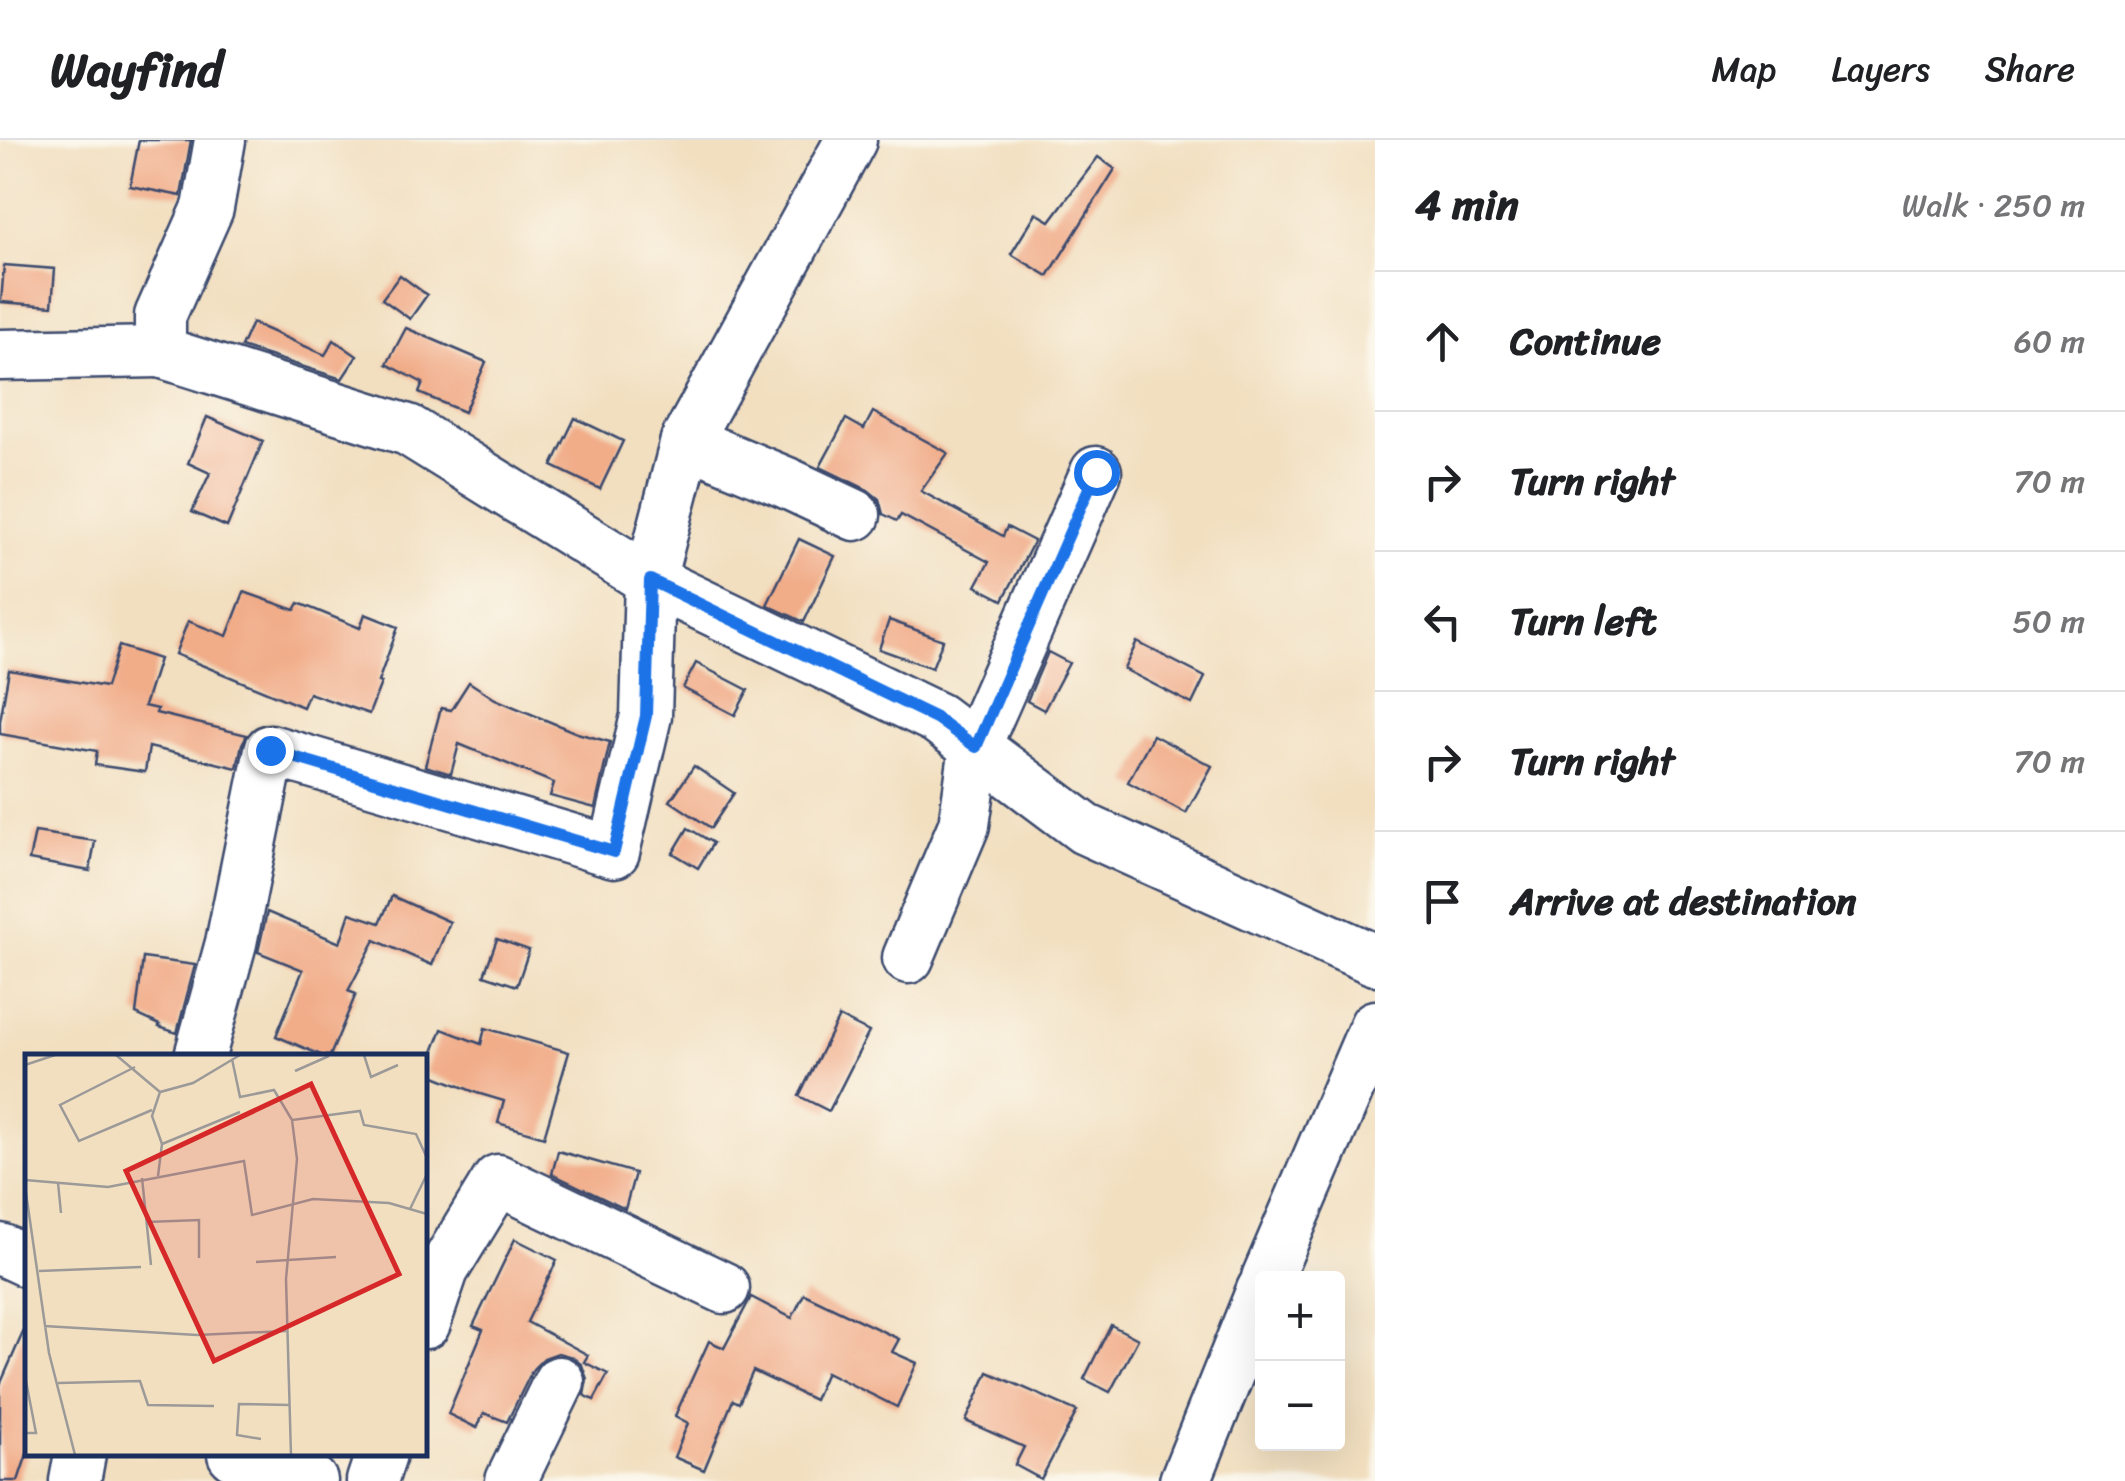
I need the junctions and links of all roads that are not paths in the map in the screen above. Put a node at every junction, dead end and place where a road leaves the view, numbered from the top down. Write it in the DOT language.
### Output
graph roads {
  1 [pos="220,140"];
  2 [pos="850,140"];
  3 [pos="160,352"];
  4 [pos="0,355"];
  5 [pos="686,441"];
  6 [pos="1096,472"];
  7 [pos="855,515"];
  8 [pos="650,580"];
  9 [pos="976,747"];
  10 [pos="908,958"];
  11 [pos="1375,960"];
  12 [pos="1375,1026"];
  13 [pos="201,1054"];
  14 [pos="0,1249"];
  15 [pos="25,1261"];
  16 [pos="1270,1271"];
  17 [pos="724,1288"];
  18 [pos="1255,1307"];
  19 [pos="428,1314"];
  20 [pos="559,1382"];
  21 [pos="80,1456"];
  22 [pos="239,1456"];
  23 [pos="380,1456"];
  24 [pos="74,1481"];
  25 [pos="312,1481"];
  26 [pos="372,1481"];
  27 [pos="512,1481"];
  28 [pos="1185,1481"];
  1 -- 3 [label="street"];
  2 -- 5 [label="street"];
  3 -- 4 [label="street"];
  3 -- 8 [label="street"];
  5 -- 7 [label="street"];
  5 -- 8 [label="street"];
  6 -- 9 [label="street"];
  8 -- 9 [label="street"];
  8 -- 13 [label="street"];
  9 -- 10 [label="street"];
  9 -- 11 [label="street"];
  12 -- 16 [label="street"];
  14 -- 15 [label="street"];
  17 -- 19 [label="street"];
  18 -- 28 [label="street"];
  20 -- 27 [label="street"];
  21 -- 24 [label="street"];
  22 -- 25 [label="street"];
  23 -- 26 [label="street"];
}
